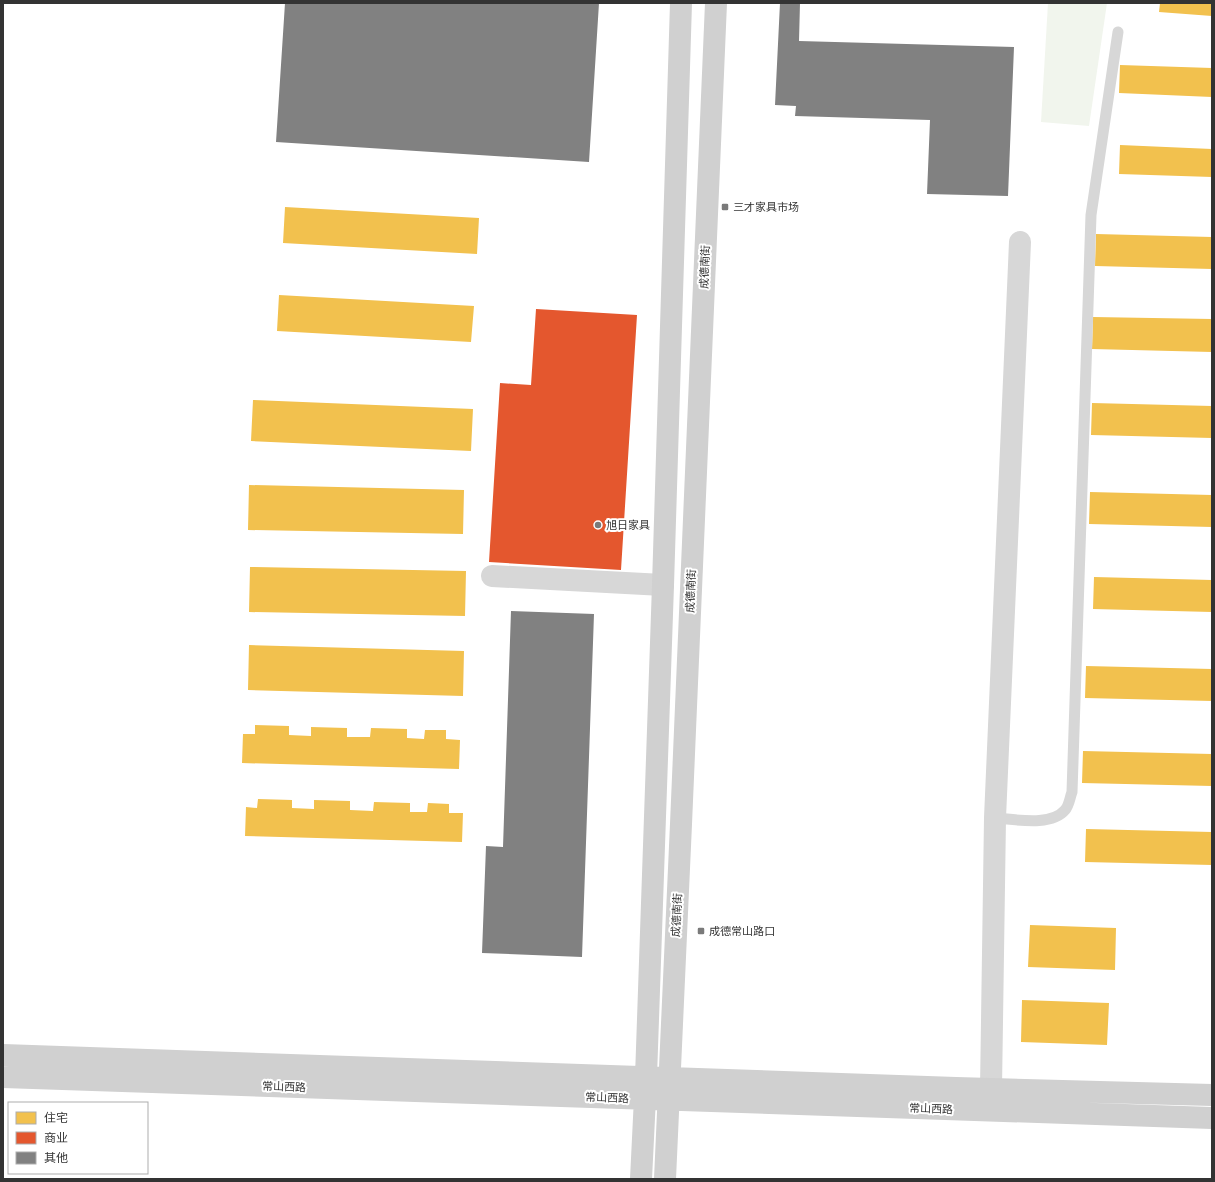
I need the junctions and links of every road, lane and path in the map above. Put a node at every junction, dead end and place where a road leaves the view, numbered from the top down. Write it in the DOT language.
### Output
graph roads {
  1 [pos="681,3"];
  2 [pos="716,3"];
  3 [pos="1118,32"];
  4 [pos="1020,242"];
  5 [pos="492,576"];
  6 [pos="663,585"];
  7 [pos="995,818"];
  8 [pos="3,1055"];
  9 [pos="3,1077"];
  10 [pos="646,1077"];
  11 [pos="670,1078"];
  12 [pos="990,1089"];
  13 [pos="1212,1095"];
  14 [pos="644,1099"];
  15 [pos="669,1100"];
  16 [pos="1212,1118"];
  17 [pos="641,1179"];
  18 [pos="665,1179"];
  1 -- 6 [label="main road"];
  2 -- 11 [label="main road, 成德南街"];
  3 -- 7 [label="lane"];
  4 -- 7 [label="street"];
  5 -- 6 [label="street"];
  6 -- 10 [label="main road"];
  7 -- 12 [label="street"];
  8 -- 10 [label="main road, 常山西路"];
  9 -- 14 [label="main road, 常山西路"];
  10 -- 11 [label="main road, 常山西路"];
  10 -- 14 [label="main road"];
  11 -- 12 [label="main road, 常山西路"];
  11 -- 15 [label="main road, 成德南街"];
  12 -- 13 [label="main road, 常山西路"];
  14 -- 15 [label="main road, 常山西路"];
  14 -- 17 [label="main road"];
  15 -- 16 [label="main road, 常山西路"];
  15 -- 18 [label="main road, 成德南街"];
}
